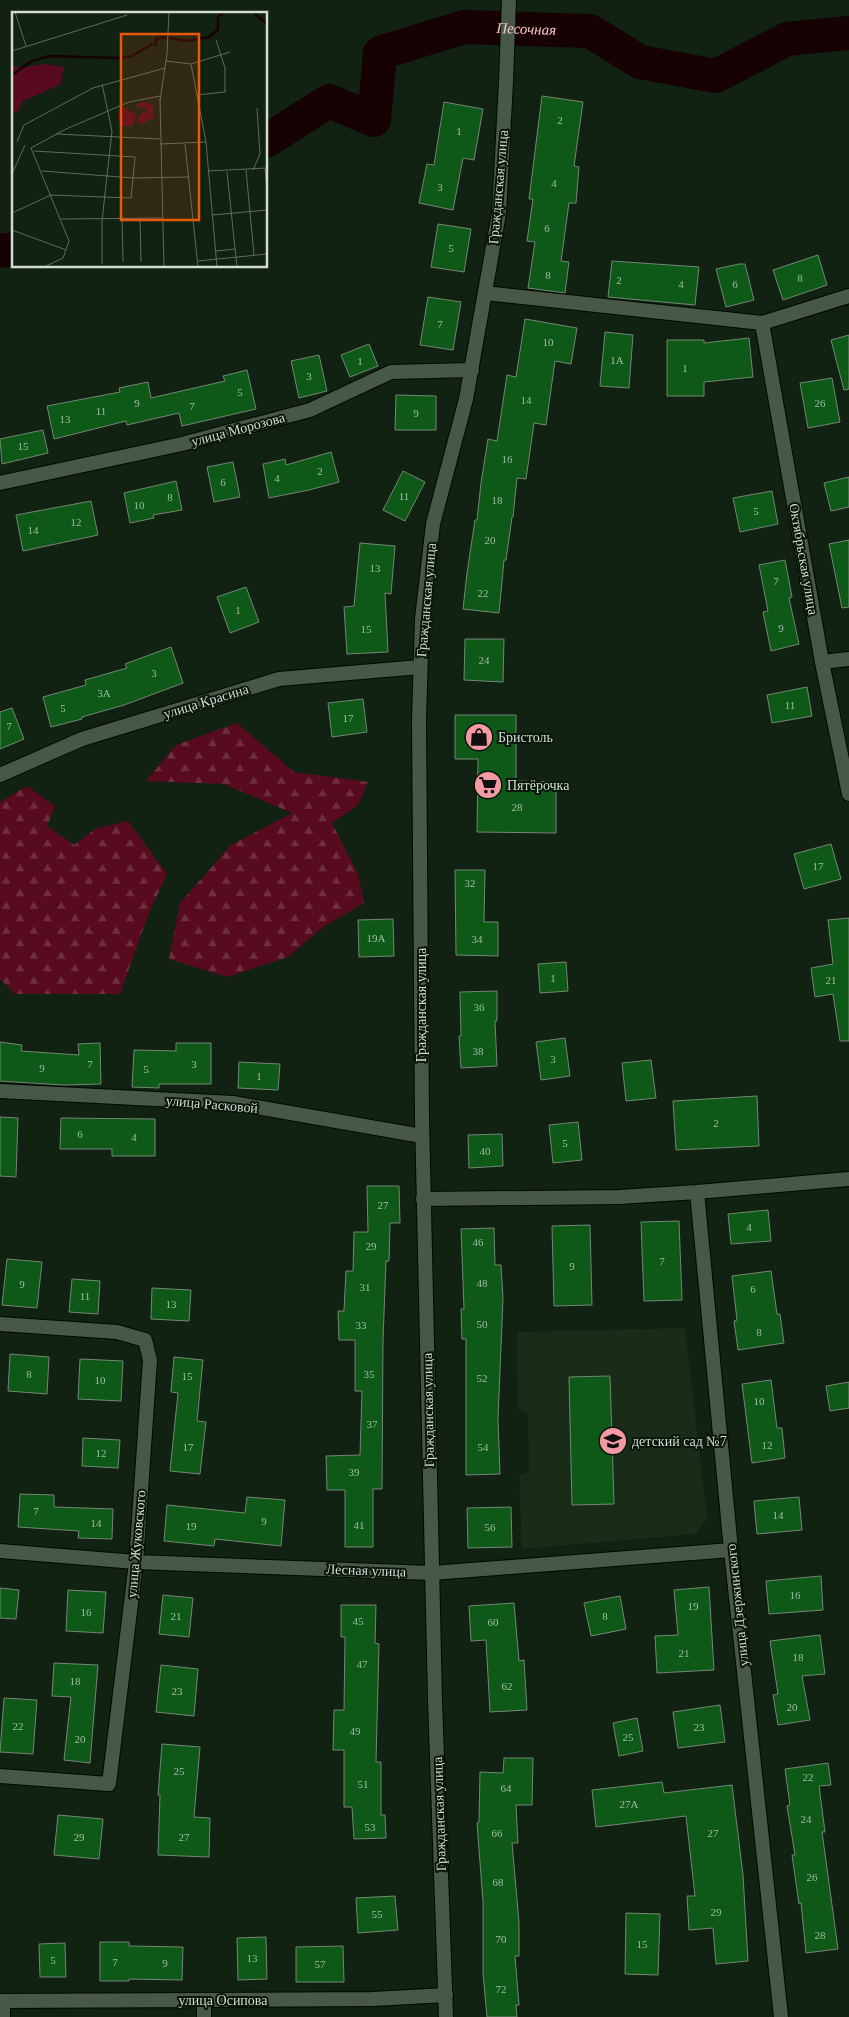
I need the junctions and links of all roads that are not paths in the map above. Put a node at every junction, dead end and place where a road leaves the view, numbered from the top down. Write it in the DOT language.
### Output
graph roads {
  1 [pos="508,7"];
  2 [pos="485,294"];
  3 [pos="849,296"];
  4 [pos="762,323"];
  5 [pos="472,370"];
  6 [pos="0,483"];
  7 [pos="849,659"];
  8 [pos="822,662"];
  9 [pos="420,667"];
  10 [pos="0,775"];
  11 [pos="849,794"];
  12 [pos="0,1091"];
  13 [pos="422,1136"];
  14 [pos="849,1179"];
  15 [pos="697,1192"];
  16 [pos="423,1199"];
  17 [pos="0,1324"];
  18 [pos="731,1550"];
  19 [pos="0,1551"];
  20 [pos="136,1562"];
  21 [pos="432,1573"];
  22 [pos="0,1776"];
  23 [pos="446,1995"];
  24 [pos="204,2000"];
  25 [pos="1,2001"];
  26 [pos="3,2017"];
  27 [pos="204,2017"];
  28 [pos="446,2017"];
  29 [pos="781,2017"];
  1 -- 2 [label="street, Гражданская улица"];
  2 -- 4 [label="street"];
  2 -- 5 [label="street, Гражданская улица"];
  3 -- 4 [label="street"];
  4 -- 8 [label="street, Октябрьская улица"];
  5 -- 6 [label="street, улица Морозова"];
  5 -- 9 [label="street, Гражданская улица"];
  7 -- 8 [label="street"];
  8 -- 11 [label="street, Октябрьская улица"];
  9 -- 10 [label="street, улица Красина"];
  9 -- 13 [label="street, Гражданская улица"];
  12 -- 13 [label="street, улица Расковой"];
  13 -- 16 [label="street, Гражданская улица"];
  14 -- 15 [label="street"];
  15 -- 16 [label="street"];
  15 -- 18 [label="street, улица Дзержинского"];
  16 -- 21 [label="street, Гражданская улица"];
  17 -- 20 [label="street, улица Жуковского"];
  18 -- 21 [label="street, Лесная улица"];
  18 -- 29 [label="street, улица Дзержинского"];
  19 -- 20 [label="street, Лесная улица"];
  20 -- 21 [label="street, Лесная улица"];
  20 -- 22 [label="street, улица Жуковского"];
  21 -- 23 [label="street, Гражданская улица"];
  23 -- 24 [label="street, улица Осипова"];
  23 -- 28 [label="street, Гражданская улица"];
  24 -- 25 [label="street, улица Осипова"];
  24 -- 27 [label="street"];
  25 -- 26 [label="street"];
}
